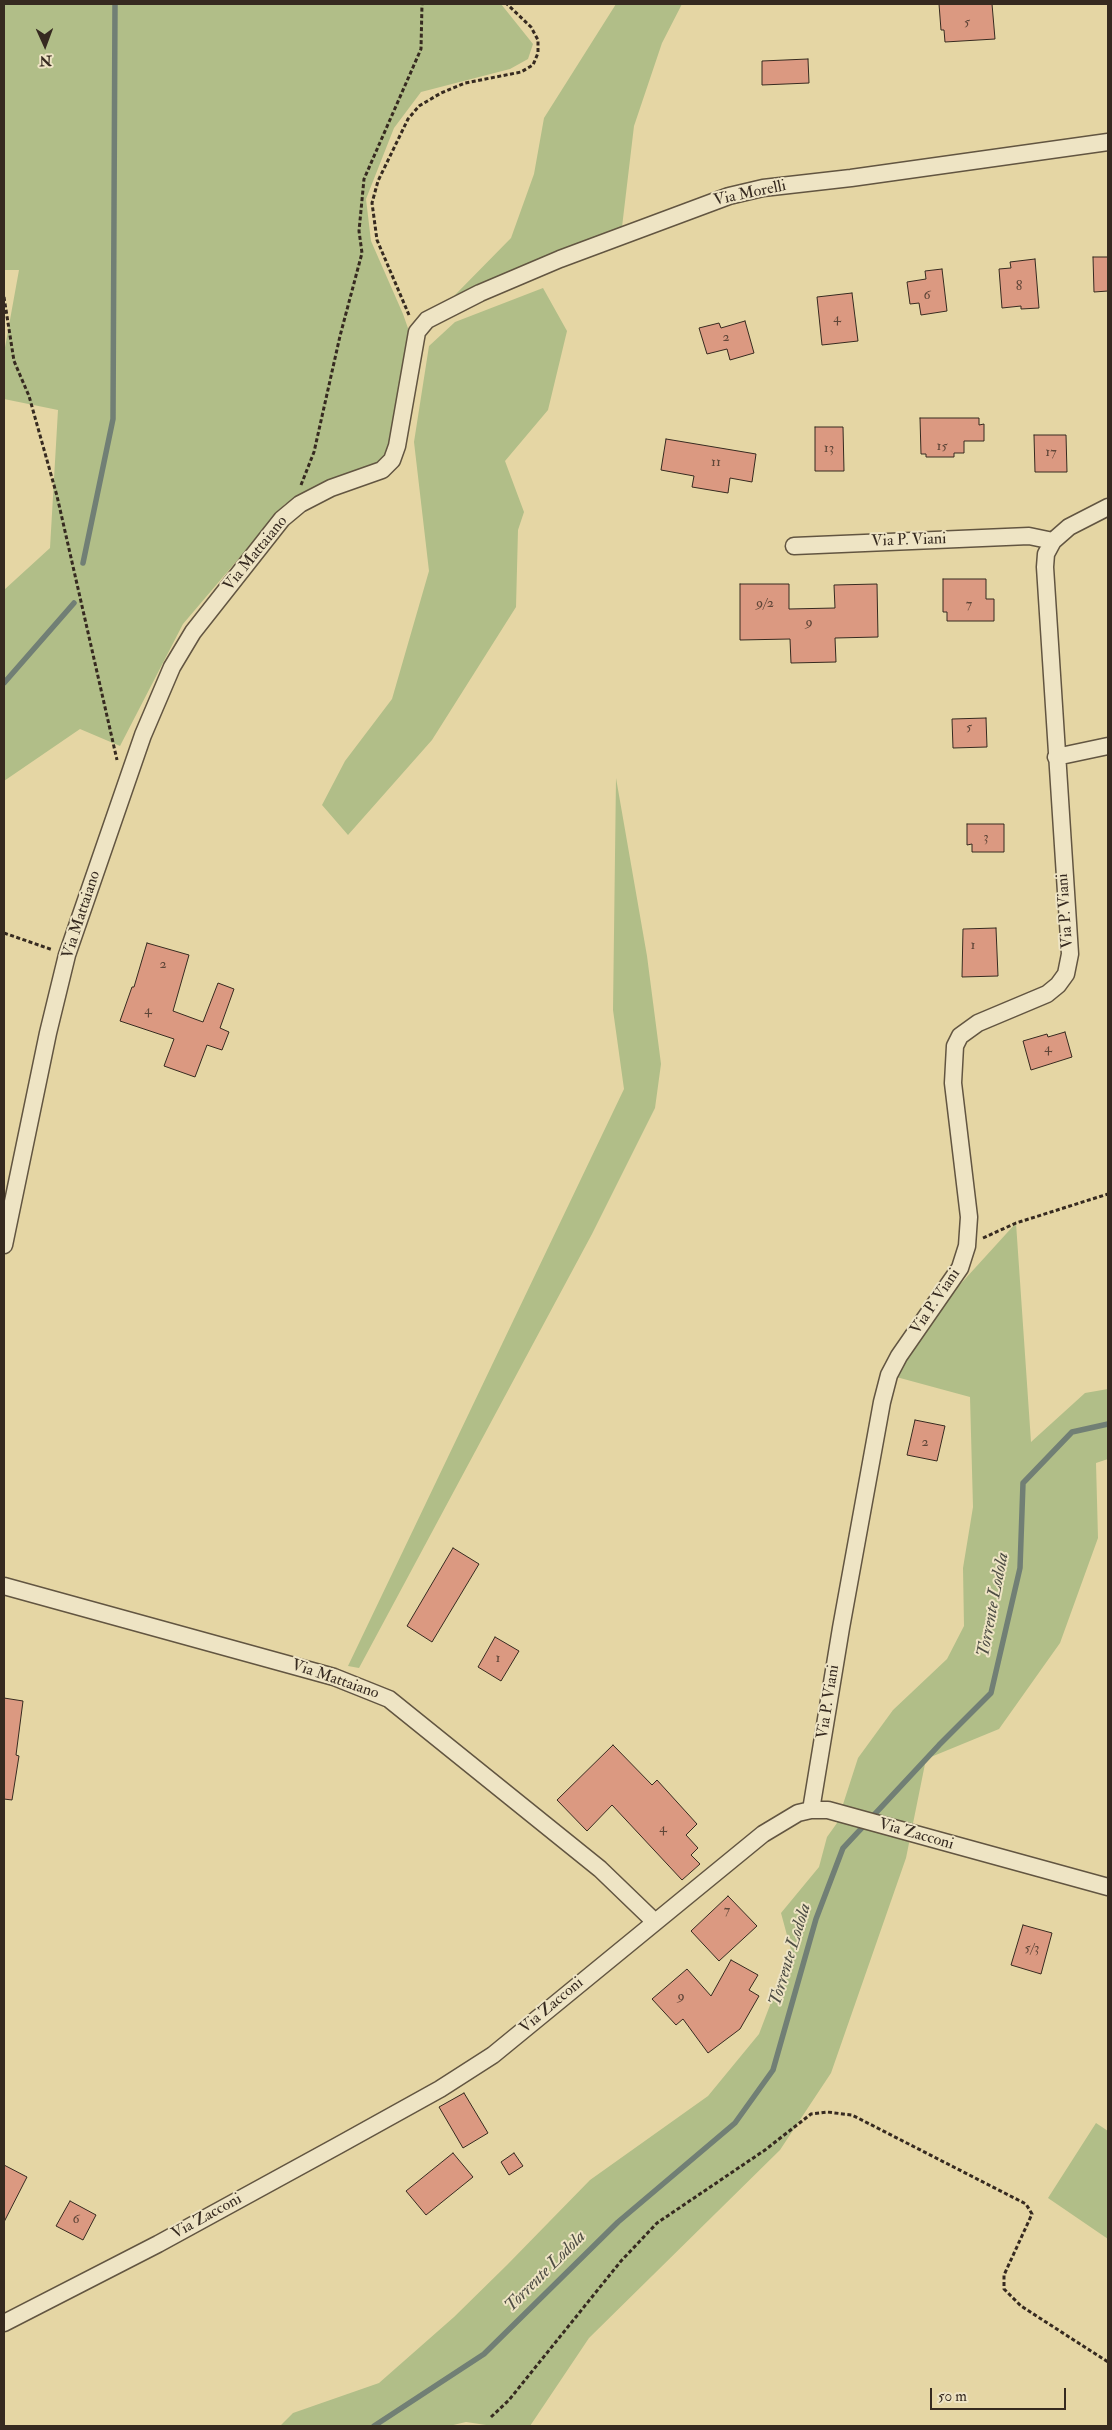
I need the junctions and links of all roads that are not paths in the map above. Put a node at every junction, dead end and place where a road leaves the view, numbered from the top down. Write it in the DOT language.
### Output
graph roads {
  1 [pos="1108,142"];
  2 [pos="417,332"];
  3 [pos="1108,507"];
  4 [pos="1053,541"];
  5 [pos="794,546"];
  6 [pos="1108,746"];
  7 [pos="1056,758"];
  8 [pos="4,1244"];
  9 [pos="4,1586"];
  10 [pos="811,1810"];
  11 [pos="1108,1887"];
  12 [pos="654,1921"];
  13 [pos="4,2323"];
  1 -- 2 [label="street, Via Morelli"];
  2 -- 8 [label="street, Via Mattaiano"];
  3 -- 4 [label="street"];
  4 -- 5 [label="street, Via P. Viani"];
  4 -- 7 [label="street, Via P. Viani"];
  6 -- 7 [label="street"];
  7 -- 10 [label="street, Via P. Viani"];
  9 -- 12 [label="street, Via Mattaiano"];
  10 -- 11 [label="street, Via Zacconi"];
  10 -- 12 [label="street, Via Zacconi"];
  12 -- 13 [label="street, Via Zacconi"];
}
